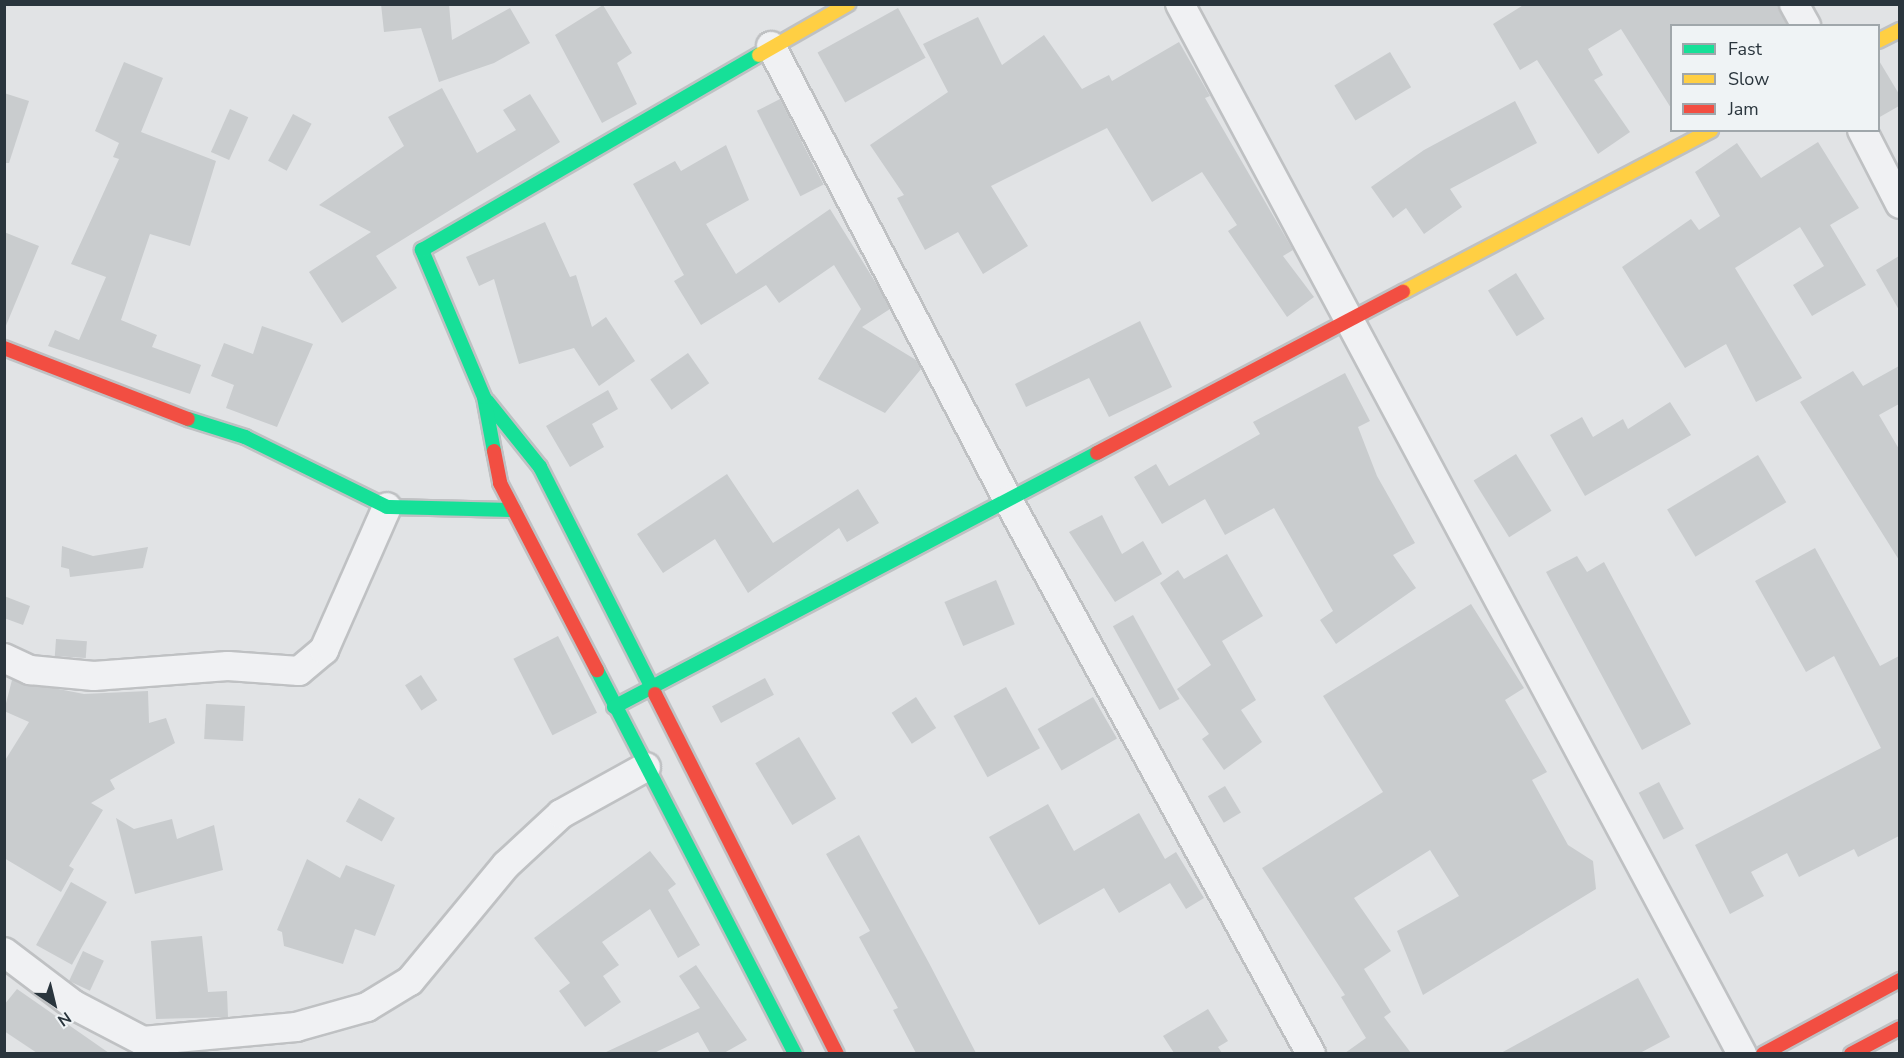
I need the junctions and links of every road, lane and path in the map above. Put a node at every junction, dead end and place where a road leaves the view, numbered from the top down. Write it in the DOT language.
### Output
graph roads {
  1 [pos="848,4"];
  2 [pos="1180,4"];
  3 [pos="1794,4"];
  4 [pos="1805,24"];
  5 [pos="1899,30"];
  6 [pos="1880,40"];
  7 [pos="771,45"];
  8 [pos="1707,132"];
  9 [pos="1863,132"];
  10 [pos="1899,204"];
  11 [pos="1348,319"];
  12 [pos="4,348"];
  13 [pos="484,398"];
  14 [pos="1008,500"];
  15 [pos="387,507"];
  16 [pos="514,510"];
  17 [pos="4,658"];
  18 [pos="650,688"];
  19 [pos="614,707"];
  20 [pos="646,767"];
  21 [pos="4,952"];
  22 [pos="1899,980"];
  23 [pos="1899,1028"];
  24 [pos="141,1047"];
  25 [pos="795,1053"];
  26 [pos="837,1053"];
  27 [pos="1311,1053"];
  28 [pos="1742,1053"];
  29 [pos="1763,1053"];
  30 [pos="1851,1053"];
  1 -- 7 [label="street"];
  2 -- 11 [label="street"];
  3 -- 4 [label="street"];
  5 -- 6 [label="street"];
  7 -- 13 [label="street"];
  7 -- 14 [label="street"];
  8 -- 11 [label="street"];
  9 -- 10 [label="street"];
  11 -- 14 [label="street"];
  11 -- 28 [label="street"];
  12 -- 15 [label="street"];
  13 -- 16 [label="street"];
  13 -- 18 [label="street"];
  14 -- 18 [label="street"];
  14 -- 27 [label="street"];
  15 -- 16 [label="street"];
  15 -- 17 [label="street"];
  16 -- 19 [label="street"];
  18 -- 19 [label="street"];
  18 -- 26 [label="street"];
  19 -- 20 [label="street"];
  20 -- 24 [label="street"];
  20 -- 25 [label="street"];
  21 -- 24 [label="street"];
  22 -- 29 [label="street"];
  23 -- 30 [label="street"];
}
